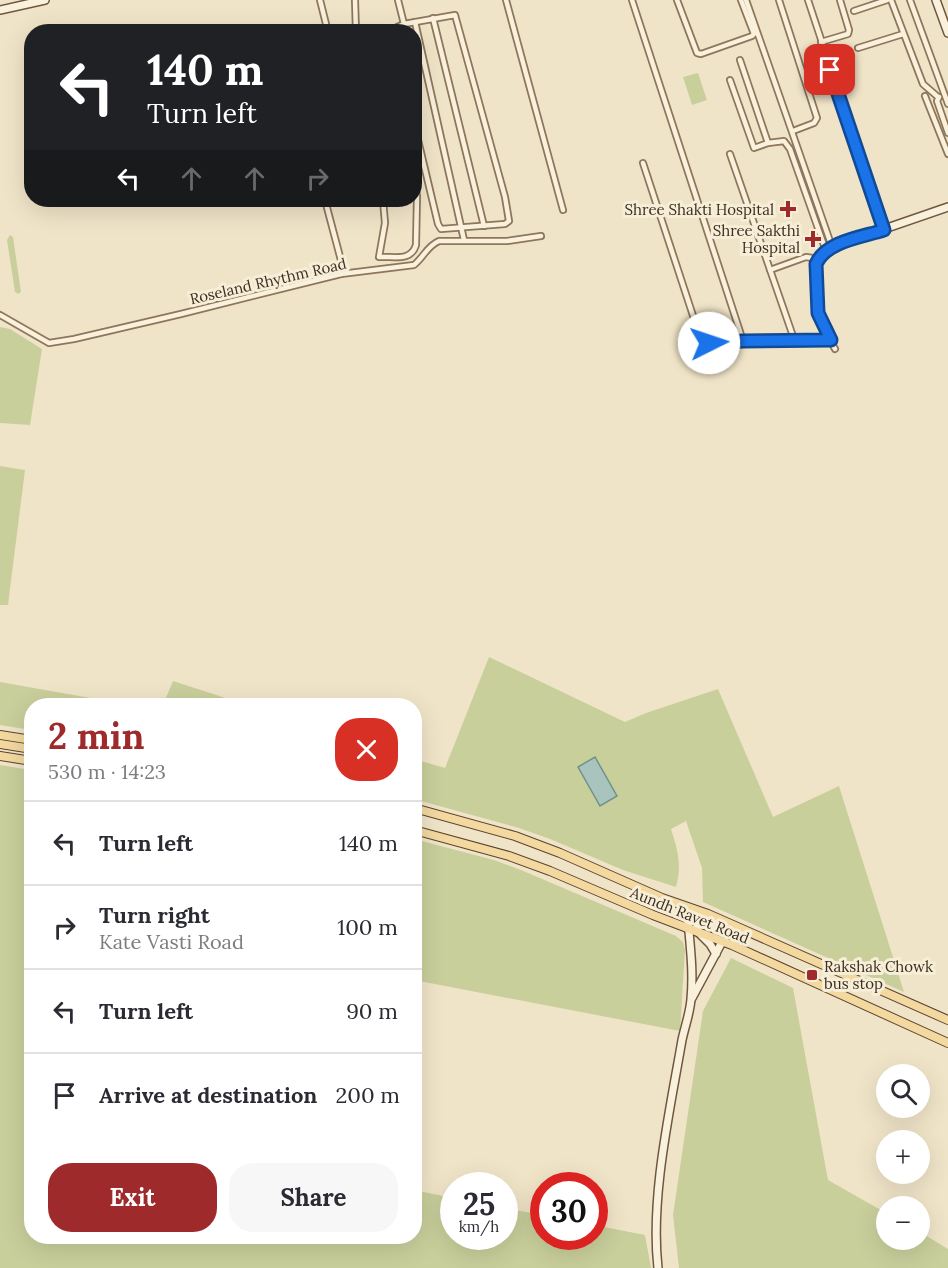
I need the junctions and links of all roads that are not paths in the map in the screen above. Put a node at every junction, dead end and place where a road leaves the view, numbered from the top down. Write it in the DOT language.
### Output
graph roads {
  1 [pos="45,0"];
  2 [pos="320,0"];
  3 [pos="355,0"];
  4 [pos="398,0"];
  5 [pos="506,0"];
  6 [pos="632,0"];
  7 [pos="677,0"];
  8 [pos="744,0"];
  9 [pos="779,0"];
  10 [pos="808,0"];
  11 [pos="840,0"];
  12 [pos="889,0"];
  13 [pos="910,0"];
  14 [pos="936,0"];
  15 [pos="0,10"];
  16 [pos="854,11"];
  17 [pos="433,18"];
  18 [pos="415,22"];
  19 [pos="326,24"];
  20 [pos="356,24"];
  21 [pos="404,24"];
  22 [pos="948,33"];
  23 [pos="903,34"];
  24 [pos="821,42"];
  25 [pos="858,48"];
  26 [pos="422,53"];
  27 [pos="740,60"];
  28 [pos="730,80"];
  29 [pos="944,95"];
  30 [pos="925,96"];
  31 [pos="938,97"];
  32 [pos="948,104"];
  33 [pos="792,131"];
  34 [pos="948,133"];
  35 [pos="768,143"];
  36 [pos="730,154"];
  37 [pos="948,154"];
  38 [pos="422,157"];
  39 [pos="643,163"];
  40 [pos="327,207"];
  41 [pos="384,207"];
  42 [pos="417,207"];
  43 [pos="948,207"];
  44 [pos="563,210"];
  45 [pos="484,226"];
  46 [pos="462,227"];
  47 [pos="884,230"];
  48 [pos="541,236"];
  49 [pos="464,240"];
  50 [pos="829,249"];
  51 [pos="819,259"];
  52 [pos="770,270"];
  53 [pos="341,274"];
  54 [pos="0,315"];
  55 [pos="831,340"];
  56 [pos="743,341"];
  57 [pos="795,342"];
  58 [pos="835,349"];
  59 [pos="0,735"];
  60 [pos="24,739"];
  61 [pos="0,744"];
  62 [pos="24,748"];
  63 [pos="0,756"];
  64 [pos="24,760"];
  65 [pos="422,810"];
  66 [pos="422,832"];
  67 [pos="691,909"];
  68 [pos="688,928"];
  69 [pos="698,932"];
  70 [pos="722,942"];
  71 [pos="716,954"];
  72 [pos="691,1000"];
  73 [pos="948,1020"];
  74 [pos="948,1043"];
  75 [pos="658,1268"];
  1 -- 15 [label="street"];
  2 -- 19 [label="street"];
  3 -- 20 [label="street"];
  4 -- 21 [label="street"];
  5 -- 44 [label="street"];
  6 -- 56 [label="street"];
  7 -- 8 [label="street"];
  8 -- 33 [label="street"];
  9 -- 33 [label="street"];
  10 -- 24 [label="street"];
  11 -- 24 [label="street"];
  12 -- 16 [label="street"];
  12 -- 23 [label="street"];
  13 -- 29 [label="street"];
  14 -- 22 [label="street"];
  17 -- 18 [label="street"];
  17 -- 45 [label="street"];
  17 -- 45 [label="street"];
  18 -- 21 [label="street"];
  23 -- 25 [label="street"];
  23 -- 31 [label="street"];
  24 -- 47 [label="street"];
  26 -- 46 [label="street"];
  27 -- 35 [label="street"];
  28 -- 35 [label="street"];
  29 -- 31 [label="street"];
  29 -- 32 [label="street"];
  30 -- 37 [label="street"];
  31 -- 34 [label="street"];
  33 -- 50 [label="street"];
  35 -- 50 [label="street"];
  36 -- 52 [label="street"];
  38 -- 46 [label="street"];
  39 -- 56 [label="street"];
  40 -- 53 [label="street"];
  41 -- 42 [label="street"];
  43 -- 47 [label="street"];
  45 -- 46 [label="street"];
  46 -- 49 [label="street"];
  47 -- 50 [label="street"];
  48 -- 49 [label="street, Roseland Rhythm Road"];
  49 -- 53 [label="street, Roseland Rhythm Road"];
  50 -- 51 [label="street"];
  51 -- 52 [label="street"];
  51 -- 55 [label="street"];
  52 -- 57 [label="street"];
  53 -- 54 [label="street, Roseland Rhythm Road"];
  55 -- 57 [label="street"];
  55 -- 58 [label="street"];
  56 -- 57 [label="street"];
  59 -- 60 [label="main road"];
  61 -- 62 [label="main road"];
  63 -- 64 [label="main road"];
  65 -- 67 [label="main road, Aundh Ravet Road"];
  66 -- 68 [label="main road, Aundh Ravet Road"];
  67 -- 68 [label="street"];
  67 -- 69 [label="street"];
  67 -- 73 [label="main road, Aundh Ravet Road"];
  68 -- 69 [label="main road, Aundh Ravet Road"];
  68 -- 72 [label="street"];
  69 -- 70 [label="main road, Aundh Ravet Road"];
  69 -- 71 [label="street"];
  70 -- 71 [label="street"];
  70 -- 74 [label="main road, Aundh Ravet Road"];
  71 -- 72 [label="street"];
  72 -- 75 [label="street"];
}
